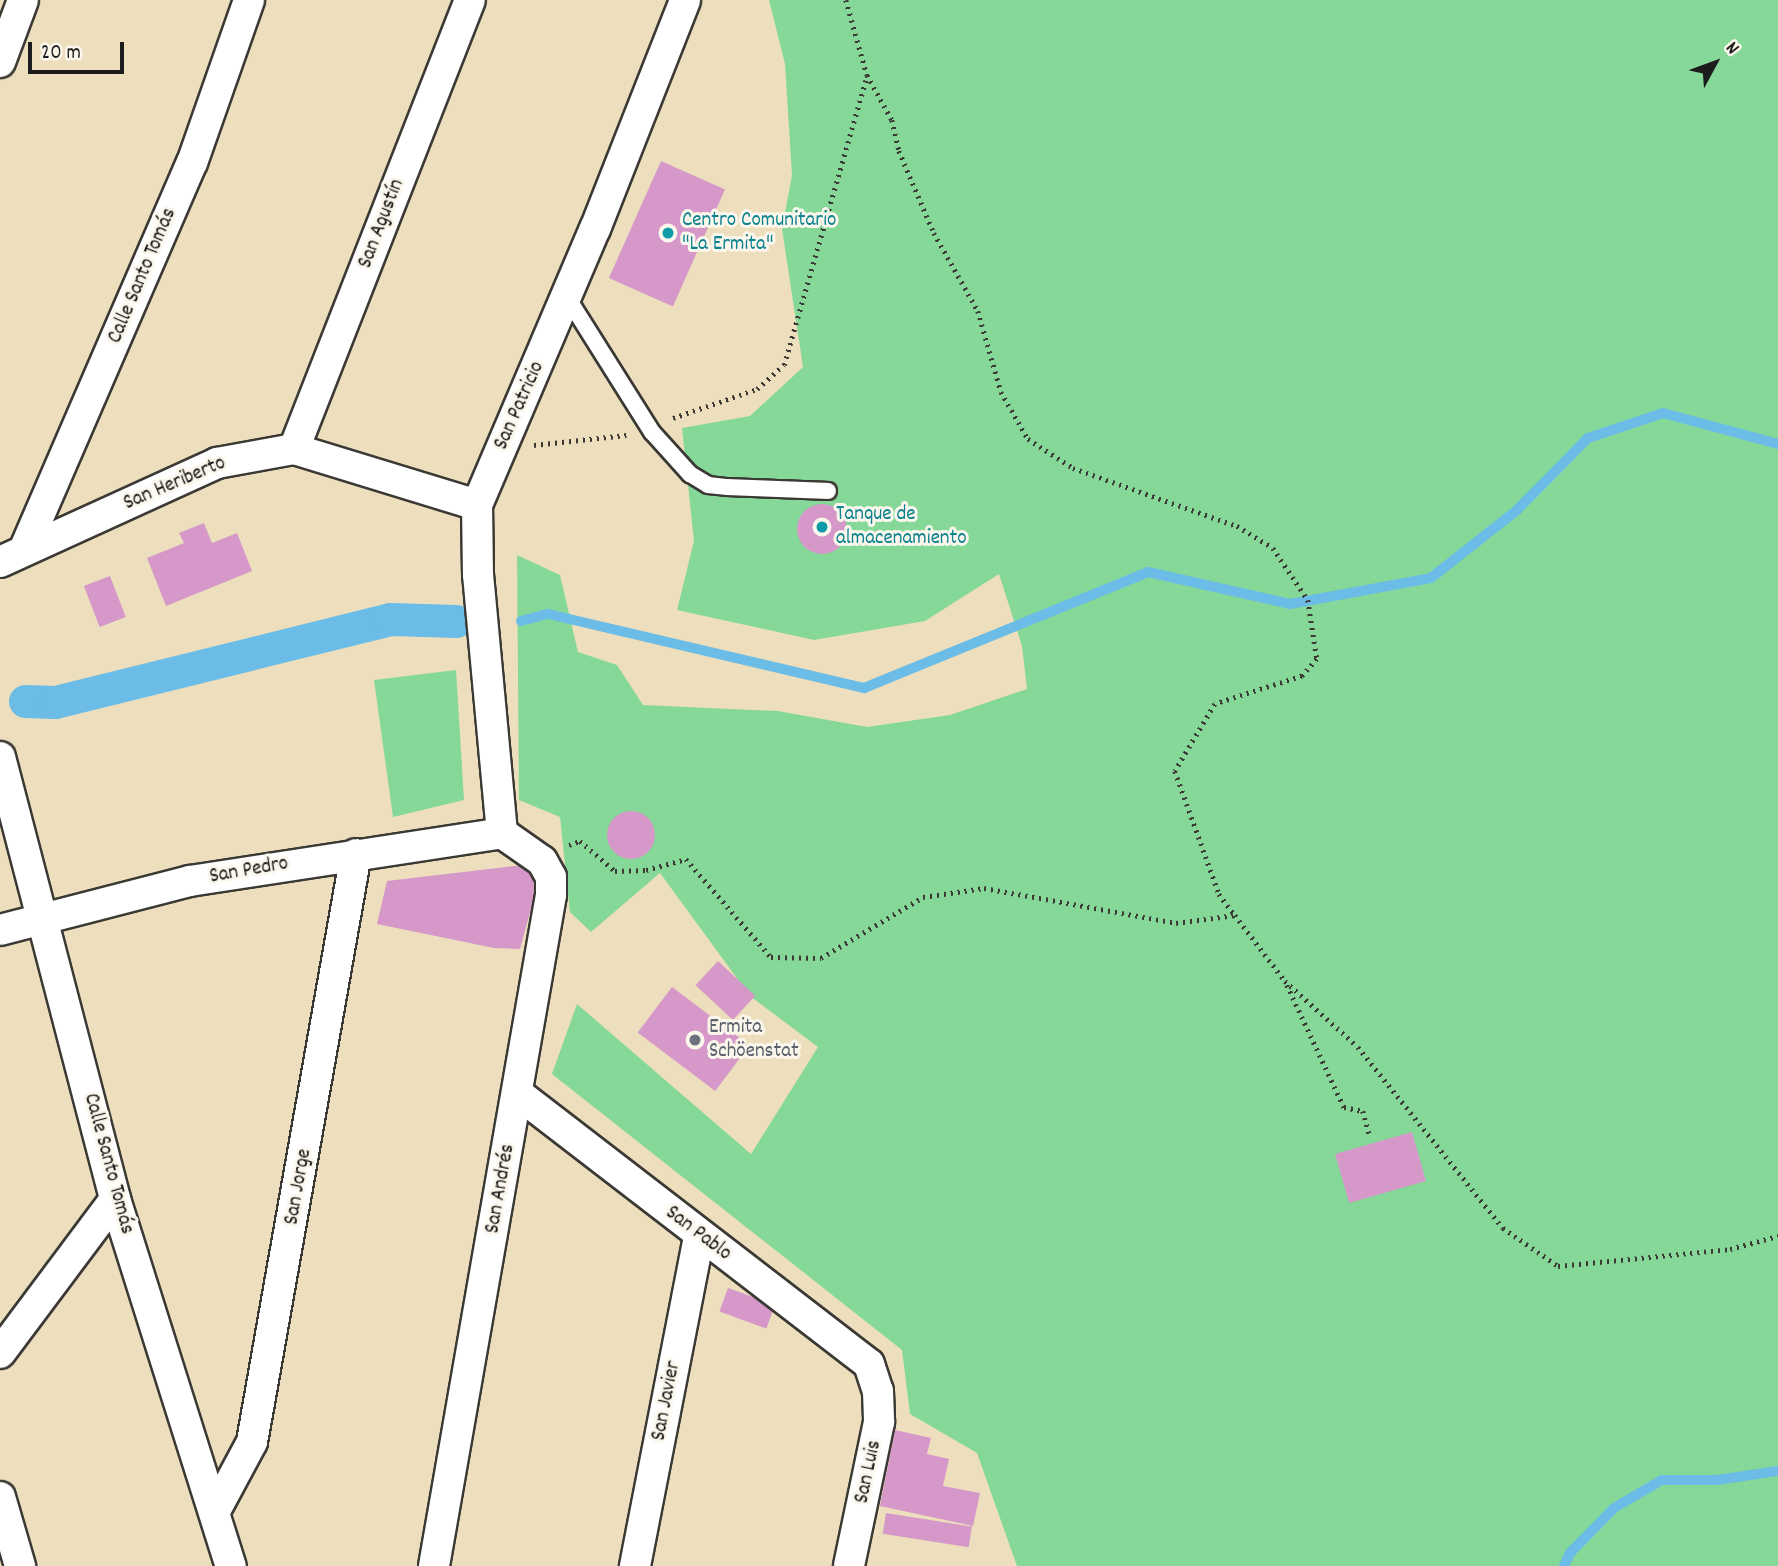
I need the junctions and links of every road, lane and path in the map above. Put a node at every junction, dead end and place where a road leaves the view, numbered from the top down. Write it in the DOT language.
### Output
graph roads {
  1 [pos="23,0"];
  2 [pos="249,0"];
  3 [pos="470,0"];
  4 [pos="685,0"];
  5 [pos="846,0"];
  6 [pos="0,62"];
  7 [pos="867,75"];
  8 [pos="567,297"];
  9 [pos="652,432"];
  10 [pos="294,449"];
  11 [pos="502,449"];
  12 [pos="828,491"];
  13 [pos="477,505"];
  14 [pos="13,555"];
  15 [pos="0,757"];
  16 [pos="502,834"];
  17 [pos="356,853"];
  18 [pos="542,861"];
  19 [pos="1235,915"];
  20 [pos="43,920"];
  21 [pos="0,930"];
  22 [pos="1285,981"];
  23 [pos="517,1093"];
  24 [pos="1370,1137"];
  25 [pos="115,1199"];
  26 [pos="1778,1236"];
  27 [pos="699,1237"];
  28 [pos="0,1353"];
  29 [pos="875,1377"];
  30 [pos="0,1497"];
  31 [pos="215,1511"];
  32 [pos="20,1566"];
  33 [pos="231,1566"];
  34 [pos="434,1566"];
  35 [pos="635,1566"];
  36 [pos="849,1566"];
  1 -- 6 [label="street"];
  2 -- 14 [label="street, Calle Santo Tomás"];
  3 -- 10 [label="street, San Agustín"];
  4 -- 8 [label="street, San Patricio"];
  5 -- 7 [label="path"];
  7 -- 9 [label="path"];
  7 -- 19 [label="path"];
  8 -- 9 [label="lane"];
  8 -- 11 [label="street, San Patricio"];
  9 -- 11 [label="path"];
  9 -- 12 [label="lane"];
  10 -- 13 [label="street, San Heriberto"];
  10 -- 14 [label="street, San Heriberto"];
  11 -- 13 [label="street, San Patricio"];
  13 -- 16 [label="street, San Patricio"];
  15 -- 20 [label="street, Calle Santo Tomás"];
  16 -- 17 [label="street, San Pedro"];
  16 -- 18 [label="street"];
  17 -- 20 [label="street, San Pedro"];
  17 -- 31 [label="street, San Jorge"];
  18 -- 19 [label="path"];
  18 -- 23 [label="street, San Andrés"];
  19 -- 22 [label="path"];
  20 -- 21 [label="street, San Pedro"];
  20 -- 25 [label="street, Calle Santo Tomás"];
  22 -- 24 [label="path"];
  22 -- 26 [label="path"];
  23 -- 27 [label="street, San Pablo"];
  23 -- 34 [label="street, San Andrés"];
  25 -- 28 [label="street"];
  25 -- 31 [label="street, Calle Santo Tomás"];
  27 -- 29 [label="street, San Pablo"];
  27 -- 35 [label="street, San Javier"];
  29 -- 36 [label="street, San Luis"];
  30 -- 32 [label="street"];
  31 -- 33 [label="street, Calle Santo Tomás"];
}
